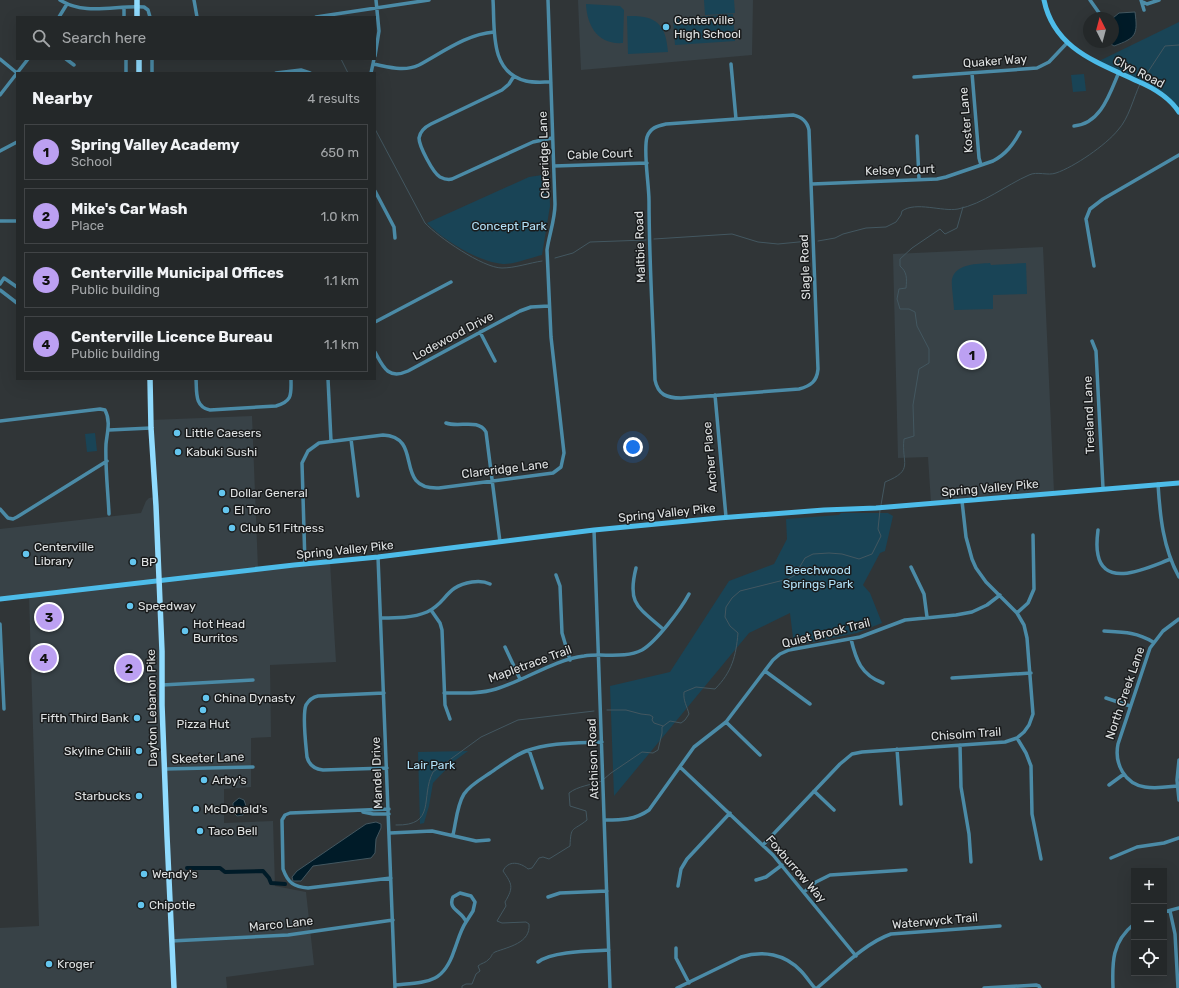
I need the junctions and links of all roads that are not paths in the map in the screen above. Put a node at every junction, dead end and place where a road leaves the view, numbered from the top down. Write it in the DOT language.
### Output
graph roads {
  1 [pos="60,0"];
  2 [pos="137,0"];
  3 [pos="194,0"];
  4 [pos="376,0"];
  5 [pos="428,0"];
  6 [pos="493,0"];
  7 [pos="548,0"];
  8 [pos="1044,0"];
  9 [pos="1090,0"];
  10 [pos="1159,0"];
  11 [pos="1142,1"];
  12 [pos="67,4"];
  13 [pos="137,7"];
  14 [pos="124,8"];
  15 [pos="377,8"];
  16 [pos="1144,10"];
  17 [pos="1098,12"];
  18 [pos="60,16"];
  19 [pos="124,16"];
  20 [pos="137,16"];
  21 [pos="150,16"];
  22 [pos="197,16"];
  23 [pos="323,16"];
  24 [pos="494,32"];
  25 [pos="1067,43"];
  26 [pos="376,50"];
  27 [pos="0,60"];
  28 [pos="27,60"];
  29 [pos="67,60"];
  30 [pos="126,60"];
  31 [pos="139,60"];
  32 [pos="152,60"];
  33 [pos="374,60"];
  34 [pos="373,64"];
  35 [pos="731,64"];
  36 [pos="74,65"];
  37 [pos="17,72"];
  38 [pos="126,72"];
  39 [pos="139,72"];
  40 [pos="152,72"];
  41 [pos="284,72"];
  42 [pos="307,72"];
  43 [pos="371,72"];
  44 [pos="1119,72"];
  45 [pos="16,73"];
  46 [pos="972,73"];
  47 [pos="514,76"];
  48 [pos="914,77"];
  49 [pos="551,82"];
  50 [pos="0,95"];
  51 [pos="1179,112"];
  52 [pos="736,119"];
  53 [pos="1074,126"];
  54 [pos="1020,132"];
  55 [pos="917,136"];
  56 [pos="552,138"];
  57 [pos="16,143"];
  58 [pos="0,151"];
  59 [pos="1179,155"];
  60 [pos="647,163"];
  61 [pos="981,165"];
  62 [pos="554,166"];
  63 [pos="919,180"];
  64 [pos="812,184"];
  65 [pos="376,193"];
  66 [pos="16,221"];
  67 [pos="0,222"];
  68 [pos="395,238"];
  69 [pos="1094,266"];
  70 [pos="451,282"];
  71 [pos="0,284"];
  72 [pos="16,285"];
  73 [pos="0,290"];
  74 [pos="16,301"];
  75 [pos="549,306"];
  76 [pos="376,321"];
  77 [pos="480,332"];
  78 [pos="1092,341"];
  79 [pos="376,354"];
  80 [pos="495,361"];
  81 [pos="150,380"];
  82 [pos="196,380"];
  83 [pos="291,380"];
  84 [pos="328,380"];
  85 [pos="715,395"];
  86 [pos="0,421"];
  87 [pos="446,423"];
  88 [pos="151,428"];
  89 [pos="109,430"];
  90 [pos="351,439"];
  91 [pos="331,441"];
  92 [pos="106,461"];
  93 [pos="493,481"];
  94 [pos="1179,483"];
  95 [pos="1158,484"];
  96 [pos="1103,488"];
  97 [pos="358,496"];
  98 [pos="962,501"];
  99 [pos="0,509"];
  100 [pos="109,514"];
  101 [pos="726,517"];
  102 [pos="594,530"];
  103 [pos="1098,530"];
  104 [pos="1033,535"];
  105 [pos="500,542"];
  106 [pos="378,557"];
  107 [pos="1171,559"];
  108 [pos="305,564"];
  109 [pos="911,567"];
  110 [pos="636,568"];
  111 [pos="556,575"];
  112 [pos="1179,577"];
  113 [pos="159,581"];
  114 [pos="490,584"];
  115 [pos="689,594"];
  116 [pos="1000,595"];
  117 [pos="0,599"];
  118 [pos="432,610"];
  119 [pos="1017,613"];
  120 [pos="927,617"];
  121 [pos="381,618"];
  122 [pos="1179,619"];
  123 [pos="0,624"];
  124 [pos="663,629"];
  125 [pos="1104,631"];
  126 [pos="851,639"];
  127 [pos="1154,642"];
  128 [pos="505,647"];
  129 [pos="599,655"];
  130 [pos="570,660"];
  131 [pos="1,664"];
  132 [pos="765,671"];
  133 [pos="1031,673"];
  134 [pos="952,678"];
  135 [pos="520,679"];
  136 [pos="253,680"];
  137 [pos="883,683"];
  138 [pos="162,685"];
  139 [pos="384,693"];
  140 [pos="444,693"];
  141 [pos="1106,698"];
  142 [pos="810,704"];
  143 [pos="1130,706"];
  144 [pos="4,709"];
  145 [pos="450,719"];
  146 [pos="726,722"];
  147 [pos="1017,738"];
  148 [pos="602,742"];
  149 [pos="960,745"];
  150 [pos="897,749"];
  151 [pos="529,750"];
  152 [pos="760,755"];
  153 [pos="1179,760"];
  154 [pos="253,767"];
  155 [pos="680,767"];
  156 [pos="387,768"];
  157 [pos="164,769"];
  158 [pos="1124,774"];
  159 [pos="1109,785"];
  160 [pos="1177,786"];
  161 [pos="542,788"];
  162 [pos="814,791"];
  163 [pos="1179,800"];
  164 [pos="901,804"];
  165 [pos="389,809"];
  166 [pos="834,810"];
  167 [pos="360,811"];
  168 [pos="730,813"];
  169 [pos="389,814"];
  170 [pos="605,820"];
  171 [pos="390,832"];
  172 [pos="453,835"];
  173 [pos="1179,838"];
  174 [pos="488,840"];
  175 [pos="763,845"];
  176 [pos="1111,858"];
  177 [pos="1041,859"];
  178 [pos="971,862"];
  179 [pos="782,865"];
  180 [pos="906,870"];
  181 [pos="391,878"];
  182 [pos="756,880"];
  183 [pos="678,886"];
  184 [pos="607,891"];
  185 [pos="804,892"];
  186 [pos="548,897"];
  187 [pos="1179,908"];
  188 [pos="1170,911"];
  189 [pos="1167,912"];
  190 [pos="393,920"];
  191 [pos="466,922"];
  192 [pos="1000,926"];
  193 [pos="1131,927"];
  194 [pos="171,941"];
  195 [pos="676,948"];
  196 [pos="609,950"];
  197 [pos="856,956"];
  198 [pos="538,962"];
  199 [pos="688,983"];
  200 [pos="395,986"];
  201 [pos="1040,987"];
  202 [pos="174,988"];
  203 [pos="610,988"];
  204 [pos="677,988"];
  205 [pos="816,988"];
  206 [pos="984,988"];
  207 [pos="1113,988"];
  208 [pos="1178,988"];
  1 -- 12 [label="street"];
  2 -- 13 [label="main road"];
  3 -- 22 [label="street"];
  4 -- 15 [label="street"];
  5 -- 15 [label="street"];
  6 -- 24 [label="street"];
  7 -- 49 [label="street, Clareridge Lane"];
  8 -- 25 [label="street, Clyo Road"];
  9 -- 17 [label="street"];
  10 -- 11 [label="street"];
  11 -- 16 [label="street"];
  12 -- 14 [label="street"];
  12 -- 18 [label="street"];
  13 -- 14 [label="street"];
  13 -- 20 [label="main road"];
  13 -- 21 [label="street"];
  14 -- 19 [label="street"];
  15 -- 23 [label="street"];
  15 -- 26 [label="street"];
  24 -- 34 [label="street"];
  24 -- 47 [label="street"];
  25 -- 44 [label="street, Clyo Road"];
  25 -- 46 [label="street, Quaker Way"];
  27 -- 37 [label="street"];
  28 -- 37 [label="street"];
  29 -- 36 [label="street"];
  30 -- 38 [label="street"];
  31 -- 39 [label="main road"];
  32 -- 40 [label="street"];
  33 -- 34 [label="street"];
  34 -- 43 [label="street"];
  35 -- 52 [label="street"];
  41 -- 42 [label="street"];
  44 -- 51 [label="street, Clyo Road"];
  44 -- 53 [label="street"];
  45 -- 50 [label="street"];
  46 -- 48 [label="street, Quaker Way"];
  46 -- 61 [label="street, Koster Lane"];
  47 -- 49 [label="street"];
  47 -- 56 [label="street"];
  49 -- 56 [label="street, Clareridge Lane"];
  52 -- 60 [label="street, Maltbie Road"];
  52 -- 64 [label="street, Slagle Road"];
  54 -- 61 [label="street, Kelsey Court"];
  55 -- 63 [label="street"];
  56 -- 62 [label="street, Clareridge Lane"];
  57 -- 58 [label="street"];
  59 -- 69 [label="street"];
  60 -- 62 [label="street, Cable Court"];
  60 -- 85 [label="street, Maltbie Road"];
  61 -- 63 [label="street, Kelsey Court"];
  62 -- 75 [label="street, Clareridge Lane"];
  63 -- 64 [label="street, Kelsey Court"];
  64 -- 85 [label="street, Slagle Road"];
  65 -- 68 [label="street"];
  66 -- 67 [label="street"];
  70 -- 76 [label="street"];
  71 -- 72 [label="street"];
  73 -- 74 [label="street"];
  75 -- 77 [label="street, Lodewood Drive"];
  75 -- 93 [label="street, Clareridge Lane"];
  77 -- 79 [label="street, Lodewood Drive"];
  77 -- 80 [label="street"];
  78 -- 96 [label="street, Treeland Lane"];
  81 -- 88 [label="main road, Dayton Lebanon Pike"];
  82 -- 83 [label="street"];
  84 -- 91 [label="street"];
  85 -- 101 [label="street, Archer Place"];
  86 -- 89 [label="street"];
  87 -- 93 [label="street"];
  88 -- 89 [label="street"];
  88 -- 113 [label="main road, Dayton Lebanon Pike"];
  89 -- 92 [label="street"];
  90 -- 91 [label="street, Clareridge Lane"];
  90 -- 93 [label="street, Clareridge Lane"];
  90 -- 97 [label="street"];
  91 -- 108 [label="street, Clareridge Lane"];
  92 -- 99 [label="street"];
  92 -- 100 [label="street"];
  93 -- 105 [label="street"];
  94 -- 95 [label="street, Spring Valley Pike"];
  95 -- 96 [label="street, Spring Valley Pike"];
  95 -- 107 [label="street"];
  96 -- 98 [label="street, Spring Valley Pike"];
  98 -- 101 [label="street, Spring Valley Pike"];
  98 -- 116 [label="street, Chisolm Trail"];
  101 -- 102 [label="street, Spring Valley Pike"];
  102 -- 105 [label="street, Spring Valley Pike"];
  102 -- 129 [label="street, Atchison Road"];
  103 -- 107 [label="street"];
  104 -- 119 [label="street"];
  105 -- 106 [label="street, Spring Valley Pike"];
  106 -- 108 [label="street, Spring Valley Pike"];
  106 -- 121 [label="street, Mandel Drive"];
  107 -- 112 [label="street"];
  108 -- 113 [label="street, Spring Valley Pike"];
  109 -- 120 [label="street"];
  110 -- 124 [label="street"];
  111 -- 130 [label="street"];
  113 -- 117 [label="street, Spring Valley Pike"];
  113 -- 138 [label="main road, Dayton Lebanon Pike"];
  114 -- 118 [label="street"];
  115 -- 124 [label="street, Mapletrace Trail"];
  116 -- 119 [label="street, Chisolm Trail"];
  116 -- 120 [label="street, Quiet Brook Trail"];
  118 -- 121 [label="street"];
  118 -- 140 [label="street"];
  119 -- 133 [label="street, Chisolm Trail"];
  120 -- 126 [label="street, Quiet Brook Trail"];
  121 -- 139 [label="street, Mandel Drive"];
  122 -- 127 [label="street, North Creek Lane"];
  123 -- 131 [label="street"];
  124 -- 129 [label="street, Mapletrace Trail"];
  125 -- 127 [label="street"];
  126 -- 132 [label="street, Quiet Brook Trail"];
  126 -- 137 [label="street"];
  127 -- 143 [label="street, North Creek Lane"];
  128 -- 135 [label="street"];
  129 -- 130 [label="street, Mapletrace Trail"];
  129 -- 148 [label="street, Atchison Road"];
  130 -- 135 [label="street, Mapletrace Trail"];
  131 -- 144 [label="street"];
  132 -- 142 [label="street"];
  132 -- 146 [label="street, Quiet Brook Trail"];
  133 -- 134 [label="street"];
  133 -- 147 [label="street, Chisolm Trail"];
  135 -- 140 [label="street, Mapletrace Trail"];
  136 -- 138 [label="street"];
  138 -- 157 [label="main road, Dayton Lebanon Pike"];
  139 -- 156 [label="street, Mandel Drive"];
  139 -- 156 [label="street"];
  140 -- 145 [label="street"];
  141 -- 143 [label="street"];
  143 -- 158 [label="street, North Creek Lane"];
  146 -- 152 [label="street"];
  146 -- 155 [label="street, Quiet Brook Trail"];
  147 -- 149 [label="street, Chisolm Trail"];
  147 -- 177 [label="street"];
  148 -- 151 [label="street"];
  148 -- 170 [label="street, Atchison Road"];
  149 -- 150 [label="street, Chisolm Trail"];
  149 -- 178 [label="street"];
  150 -- 162 [label="street, Chisolm Trail"];
  150 -- 164 [label="street"];
  151 -- 161 [label="street"];
  151 -- 172 [label="street"];
  153 -- 160 [label="street"];
  154 -- 157 [label="street, Skeeter Lane"];
  155 -- 168 [label="street, Foxburrow Way"];
  155 -- 170 [label="street, Quiet Brook Trail"];
  156 -- 165 [label="street, Mandel Drive"];
  157 -- 194 [label="main road, Dayton Lebanon Pike"];
  158 -- 159 [label="street"];
  158 -- 160 [label="street"];
  160 -- 163 [label="street"];
  162 -- 166 [label="street"];
  162 -- 175 [label="street, Chisolm Trail"];
  165 -- 167 [label="street"];
  165 -- 169 [label="street, Mandel Drive"];
  167 -- 169 [label="street"];
  167 -- 181 [label="street"];
  168 -- 175 [label="street, Foxburrow Way"];
  168 -- 183 [label="street"];
  169 -- 171 [label="street, Mandel Drive"];
  170 -- 184 [label="street, Atchison Road"];
  171 -- 172 [label="street"];
  171 -- 181 [label="street, Mandel Drive"];
  172 -- 174 [label="street"];
  173 -- 176 [label="street"];
  175 -- 179 [label="street, Foxburrow Way"];
  179 -- 182 [label="street"];
  179 -- 185 [label="street, Foxburrow Way"];
  180 -- 185 [label="street"];
  181 -- 190 [label="street, Mandel Drive"];
  184 -- 186 [label="street"];
  184 -- 196 [label="street, Atchison Road"];
  185 -- 197 [label="street, Foxburrow Way"];
  187 -- 188 [label="street"];
  188 -- 189 [label="street"];
  188 -- 208 [label="street"];
  190 -- 194 [label="street, Marco Lane"];
  190 -- 200 [label="street, Mandel Drive"];
  191 -- 191 [label="street"];
  191 -- 200 [label="street"];
  192 -- 197 [label="street, Waterwyck Trail"];
  193 -- 207 [label="street"];
  194 -- 202 [label="main road, Dayton Lebanon Pike"];
  195 -- 199 [label="street"];
  196 -- 198 [label="street"];
  196 -- 203 [label="street, Atchison Road"];
  197 -- 205 [label="street, Waterwyck Trail"];
  199 -- 204 [label="street"];
  199 -- 205 [label="street"];
  201 -- 206 [label="street"];
}
